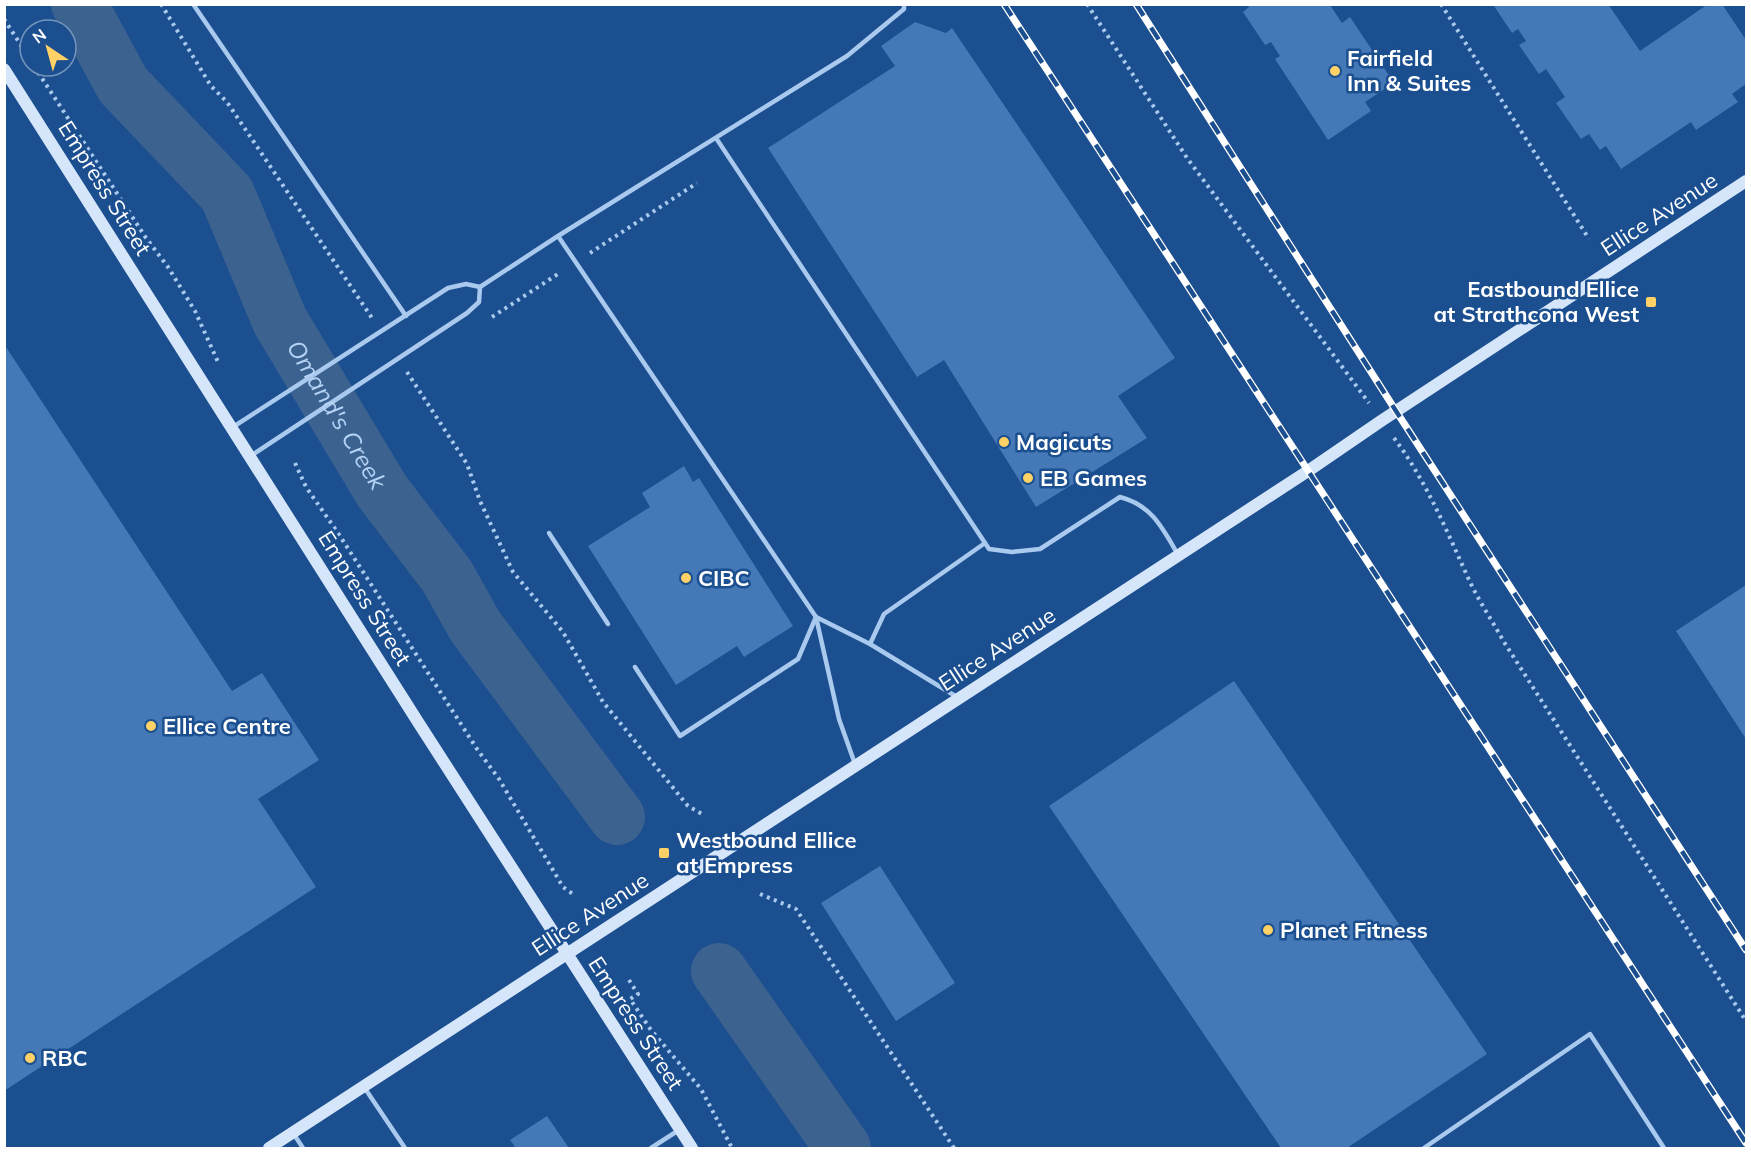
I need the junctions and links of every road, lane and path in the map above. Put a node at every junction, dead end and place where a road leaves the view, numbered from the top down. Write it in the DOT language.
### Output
graph roads {
  1 [pos="161,4"];
  2 [pos="193,4"];
  3 [pos="904,4"];
  4 [pos="1087,4"];
  5 [pos="1441,4"];
  6 [pos="4,19"];
  7 [pos="18,41"];
  8 [pos="4,69"];
  9 [pos="42,78"];
  10 [pos="716,138"];
  11 [pos="1746,181"];
  12 [pos="697,183"];
  13 [pos="558,236"];
  14 [pos="1589,238"];
  15 [pos="576,262"];
  16 [pos="480,287"];
  17 [pos="406,316"];
  18 [pos="487,321"];
  19 [pos="381,331"];
  20 [pos="399,358"];
  21 [pos="408,373"];
  22 [pos="400,378"];
  23 [pos="205,387"];
  24 [pos="1381,421"];
  25 [pos="232,428"];
  26 [pos="249,457"];
  27 [pos="295,463"];
  28 [pos="549,533"];
  29 [pos="985,543"];
  30 [pos="1179,555"];
  31 [pos="816,617"];
  32 [pos="608,624"];
  33 [pos="870,644"];
  34 [pos="635,667"];
  35 [pos="960,699"];
  36 [pos="856,767"];
  37 [pos="702,814"];
  38 [pos="573,894"];
  39 [pos="760,894"];
  40 [pos="567,954"];
  41 [pos="629,980"];
  42 [pos="1746,1022"];
  43 [pos="364,1087"];
  44 [pos="680,1130"];
  45 [pos="293,1133"];
  46 [pos="269,1149"];
  47 [pos="303,1149"];
  48 [pos="405,1149"];
  49 [pos="651,1149"];
  50 [pos="692,1149"];
  51 [pos="732,1149"];
  52 [pos="954,1149"];
  53 [pos="1424,1149"];
  54 [pos="1664,1149"];
  1 -- 19 [label="path"];
  2 -- 17 [label="lane"];
  3 -- 10 [label="lane"];
  4 -- 24 [label="path"];
  5 -- 14 [label="path"];
  6 -- 7 [label="path"];
  8 -- 23 [label="main road, Empress Street"];
  9 -- 23 [label="path"];
  10 -- 13 [label="lane"];
  10 -- 29 [label="lane"];
  11 -- 24 [label="main road, Ellice Avenue"];
  12 -- 15 [label="path"];
  13 -- 15 [label="lane"];
  13 -- 16 [label="lane"];
  15 -- 18 [label="path"];
  15 -- 31 [label="lane"];
  16 -- 17 [label="lane"];
  16 -- 20 [label="lane"];
  17 -- 19 [label="lane"];
  19 -- 25 [label="lane"];
  20 -- 21 [label="path"];
  20 -- 26 [label="lane"];
  21 -- 22 [label="path"];
  21 -- 37 [label="path"];
  23 -- 25 [label="main road, Empress Street"];
  24 -- 30 [label="main road, Ellice Avenue"];
  24 -- 42 [label="path"];
  25 -- 26 [label="main road, Empress Street"];
  26 -- 40 [label="main road, Empress Street"];
  27 -- 38 [label="path"];
  28 -- 32 [label="lane"];
  29 -- 30 [label="lane"];
  29 -- 33 [label="lane"];
  30 -- 35 [label="main road, Ellice Avenue"];
  31 -- 33 [label="lane"];
  31 -- 34 [label="lane"];
  31 -- 36 [label="lane"];
  33 -- 35 [label="lane"];
  35 -- 36 [label="main road, Ellice Avenue"];
  36 -- 40 [label="main road, Ellice Avenue"];
  39 -- 52 [label="path"];
  40 -- 43 [label="main road, Ellice Avenue"];
  40 -- 44 [label="main road, Empress Street"];
  41 -- 51 [label="path"];
  43 -- 45 [label="main road, Ellice Avenue"];
  43 -- 48 [label="lane"];
  44 -- 49 [label="lane"];
  44 -- 50 [label="main road, Empress Street"];
  45 -- 46 [label="main road, Ellice Avenue"];
  45 -- 47 [label="lane"];
  53 -- 54 [label="lane"];
}
